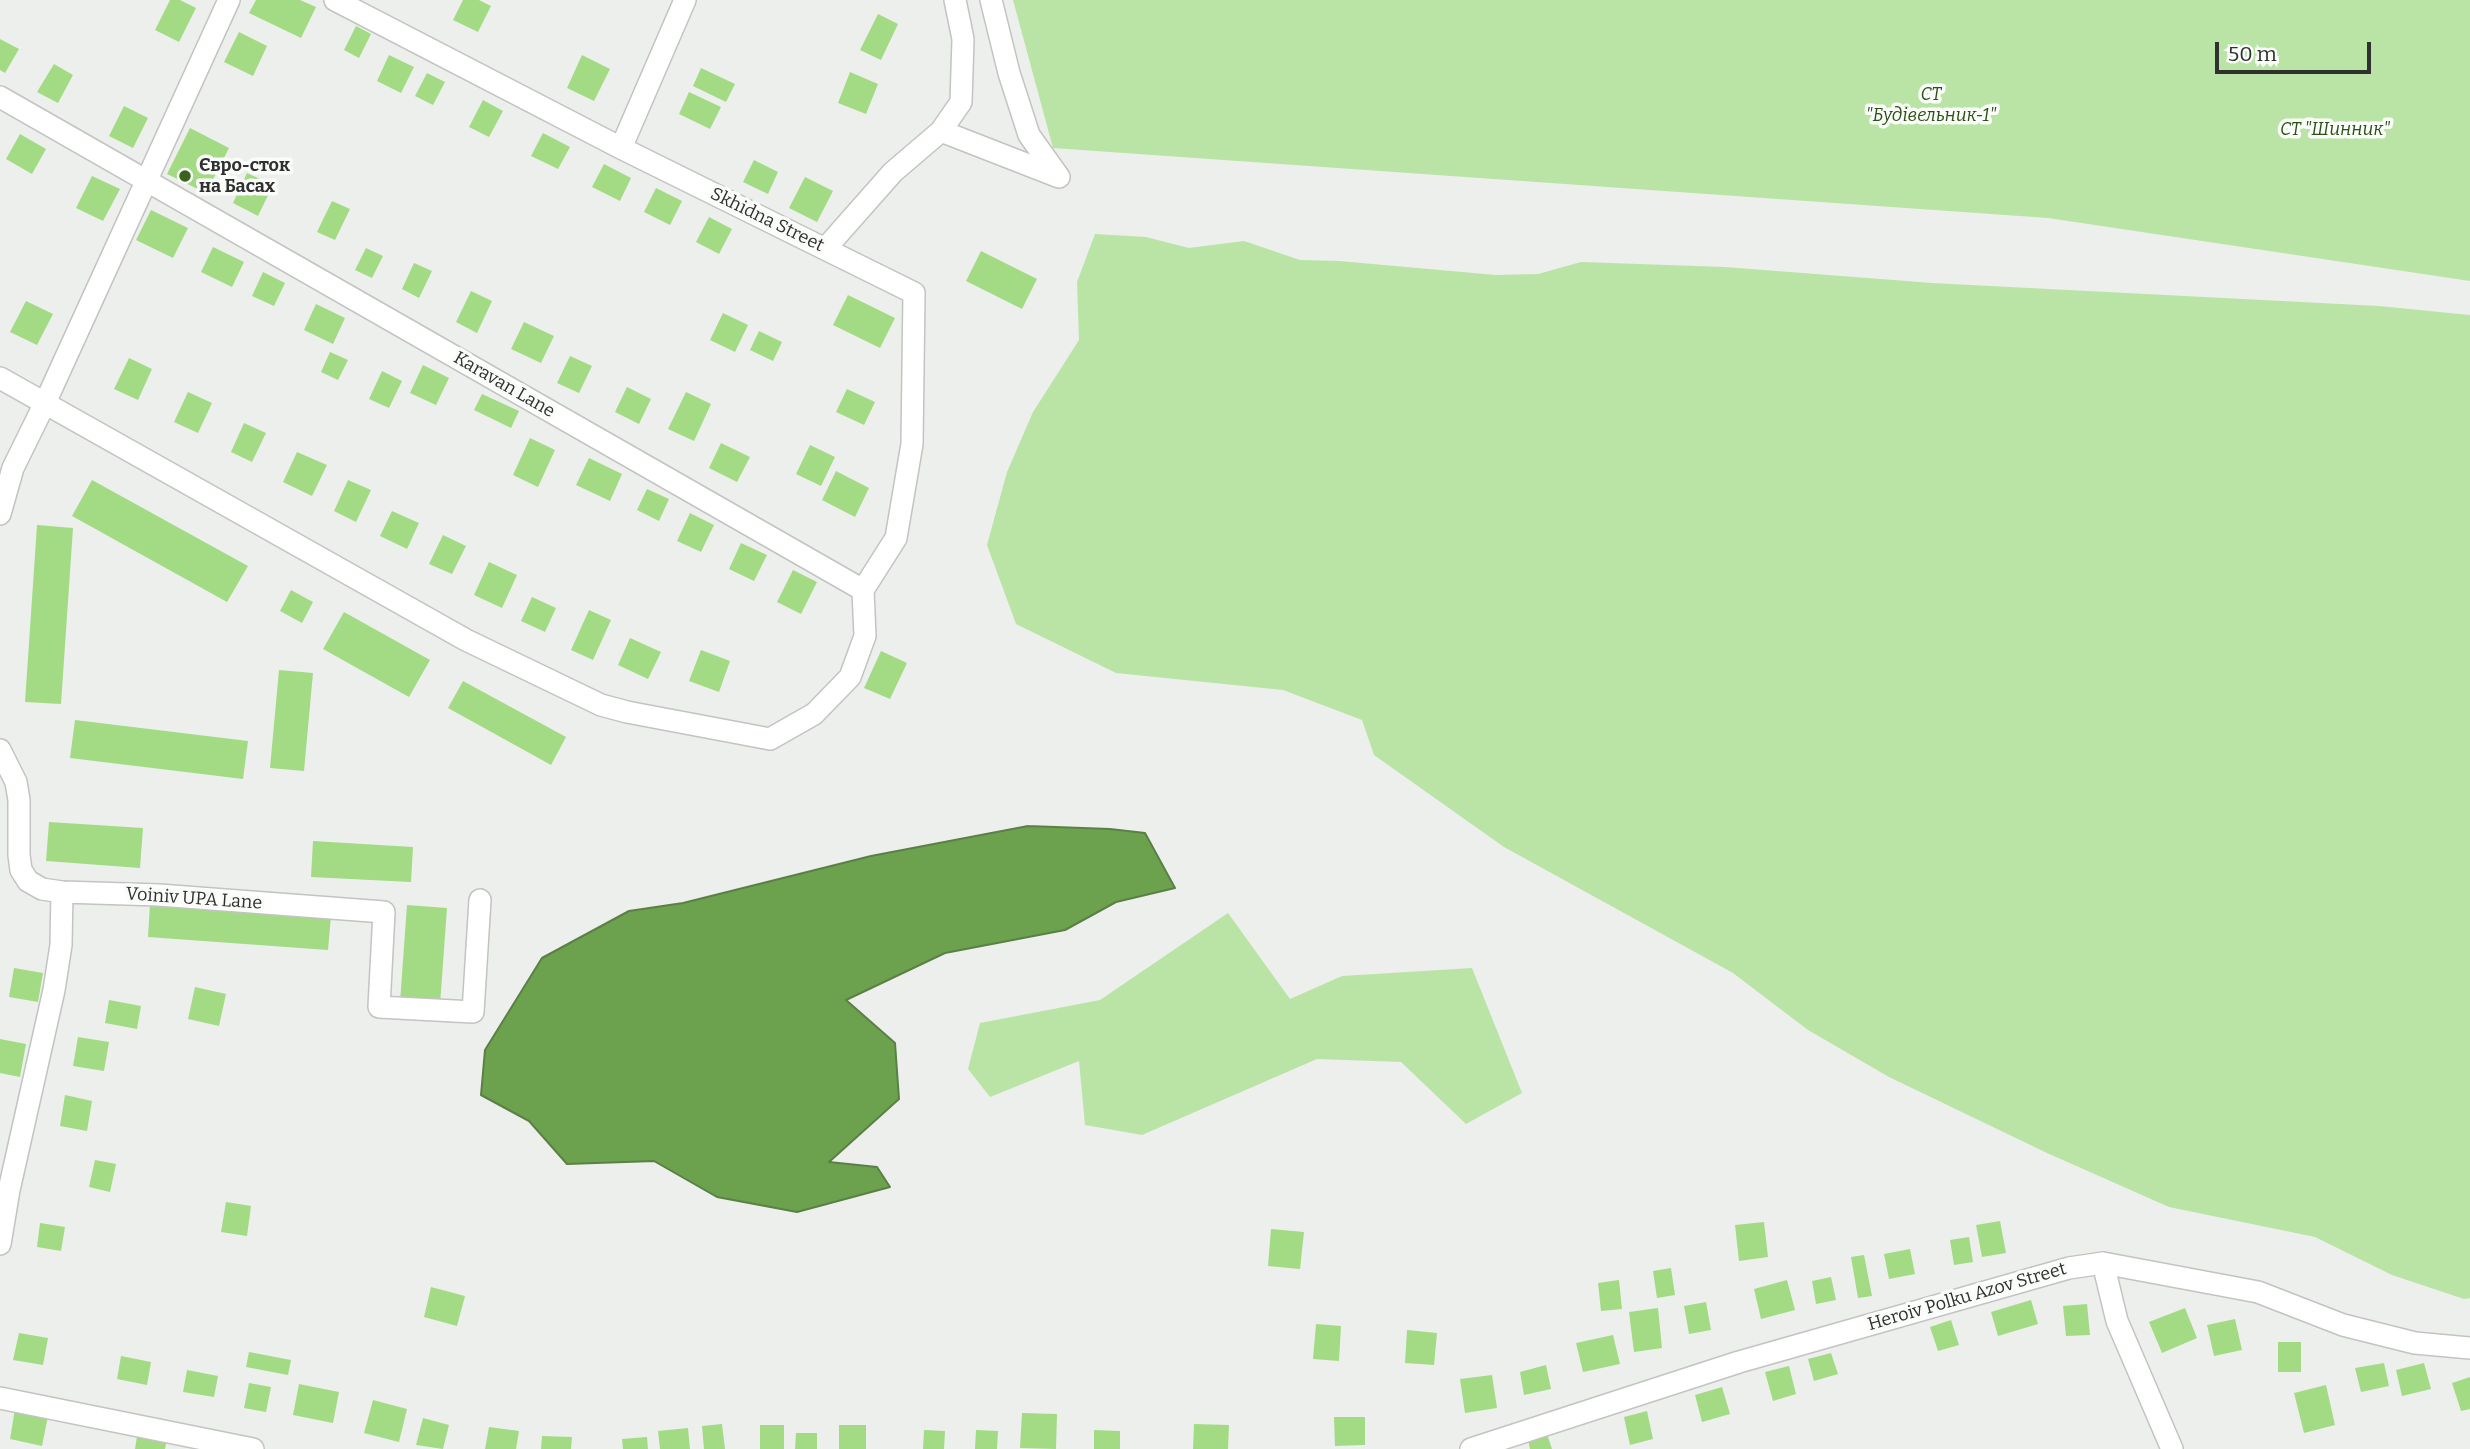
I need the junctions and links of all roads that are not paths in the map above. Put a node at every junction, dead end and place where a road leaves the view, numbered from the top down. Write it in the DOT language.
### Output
graph roads {
  1 [pos="229,0"];
  2 [pos="335,0"];
  3 [pos="685,0"];
  4 [pos="955,0"];
  5 [pos="991,0"];
  6 [pos="0,97"];
  7 [pos="941,131"];
  8 [pos="621,148"];
  9 [pos="145,180"];
  10 [pos="825,249"];
  11 [pos="0,377"];
  12 [pos="45,404"];
  13 [pos="0,514"];
  14 [pos="863,590"];
  15 [pos="0,750"];
  16 [pos="62,892"];
  17 [pos="480,900"];
  18 [pos="0,1244"];
  19 [pos="2103,1263"];
  20 [pos="2470,1349"];
  21 [pos="0,1398"];
  22 [pos="253,1449"];
  23 [pos="1471,1449"];
  24 [pos="2172,1449"];
  1 -- 9 [label="street"];
  2 -- 8 [label="street, Skhidna Street"];
  3 -- 8 [label="street"];
  4 -- 7 [label="street"];
  5 -- 7 [label="street"];
  6 -- 9 [label="street, Karavan Lane"];
  7 -- 10 [label="street"];
  8 -- 10 [label="street, Skhidna Street"];
  9 -- 12 [label="street"];
  9 -- 14 [label="street, Karavan Lane"];
  10 -- 14 [label="street, Skhidna Street"];
  11 -- 12 [label="street"];
  12 -- 13 [label="street"];
  12 -- 14 [label="street"];
  15 -- 16 [label="street"];
  16 -- 17 [label="street, Voiniv UPA Lane"];
  16 -- 18 [label="street"];
  19 -- 20 [label="street, Heroiv Polku Azov Street"];
  19 -- 23 [label="street, Heroiv Polku Azov Street"];
  19 -- 24 [label="street"];
  21 -- 22 [label="street"];
}
